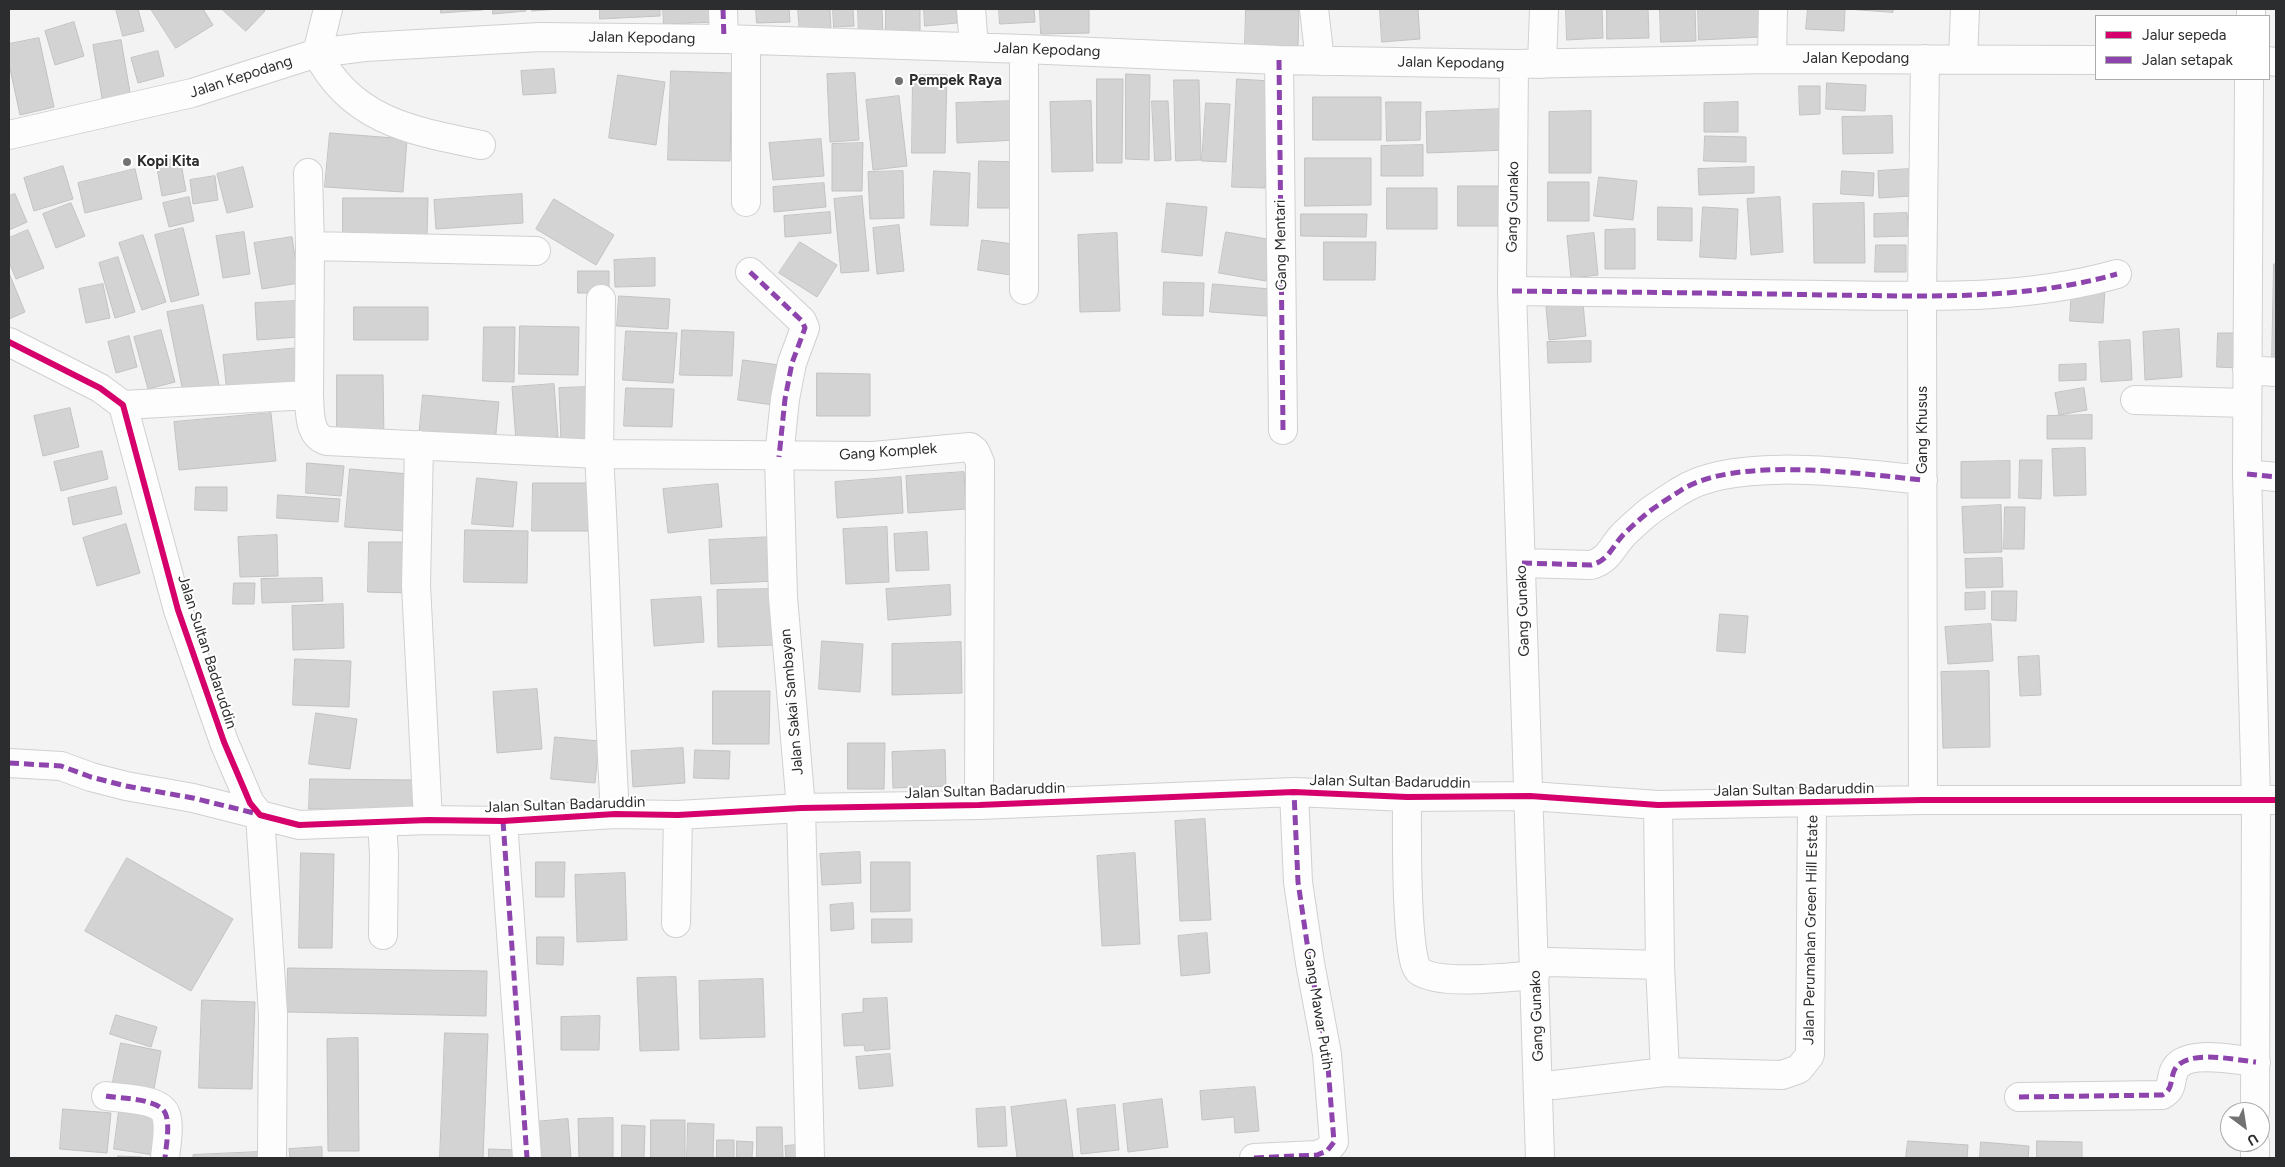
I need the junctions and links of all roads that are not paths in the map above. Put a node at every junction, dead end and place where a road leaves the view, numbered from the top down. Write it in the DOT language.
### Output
graph roads {
  1 [pos="328,9"];
  2 [pos="723,9"];
  3 [pos="971,9"];
  4 [pos="1314,9"];
  5 [pos="1544,9"];
  6 [pos="1773,9"];
  7 [pos="1966,9"];
  8 [pos="735,40"];
  9 [pos="974,47"];
  10 [pos="1024,49"];
  11 [pos="317,53"];
  12 [pos="1772,58"];
  13 [pos="1925,59"];
  14 [pos="1963,59"];
  15 [pos="1279,60"];
  16 [pos="2095,60"];
  17 [pos="1320,61"];
  18 [pos="1514,64"];
  19 [pos="1542,64"];
  20 [pos="2249,80"];
  21 [pos="9,135"];
  22 [pos="481,145"];
  23 [pos="308,173"];
  24 [pos="746,202"];
  25 [pos="310,246"];
  26 [pos="536,251"];
  27 [pos="750,272"];
  28 [pos="2117,274"];
  29 [pos="1024,290"];
  30 [pos="1512,291"];
  31 [pos="1922,296"];
  32 [pos="601,299"];
  33 [pos="9,342"];
  34 [pos="2247,370"];
  35 [pos="2276,372"];
  36 [pos="309,395"];
  37 [pos="2135,400"];
  38 [pos="2247,403"];
  39 [pos="123,405"];
  40 [pos="1283,430"];
  41 [pos="419,446"];
  42 [pos="599,454"];
  43 [pos="779,457"];
  44 [pos="2247,474"];
  45 [pos="2276,477"];
  46 [pos="1923,480"];
  47 [pos="1522,563"];
  48 [pos="9,763"];
  49 [pos="1294,792"];
  50 [pos="1530,796"];
  51 [pos="1407,797"];
  52 [pos="1923,800"];
  53 [pos="2266,800"];
  54 [pos="1812,802"];
  55 [pos="979,805"];
  56 [pos="1658,805"];
  57 [pos="801,808"];
  58 [pos="615,814"];
  59 [pos="678,814"];
  60 [pos="260,815"];
  61 [pos="428,820"];
  62 [pos="503,821"];
  63 [pos="382,822"];
  64 [pos="676,923"];
  65 [pos="383,935"];
  66 [pos="1660,965"];
  67 [pos="1542,968"];
  68 [pos="2256,1062"];
  69 [pos="1665,1072"];
  70 [pos="1554,1084"];
  71 [pos="106,1096"];
  72 [pos="2019,1097"];
  73 [pos="2256,1102"];
  74 [pos="165,1158"];
  75 [pos="272,1158"];
  76 [pos="527,1158"];
  77 [pos="810,1158"];
  78 [pos="1254,1158"];
  79 [pos="1540,1158"];
  1 -- 11 [label="street"];
  2 -- 8 [label="street"];
  3 -- 9 [label="street"];
  4 -- 17 [label="street"];
  5 -- 19 [label="street"];
  6 -- 12 [label="street"];
  7 -- 14 [label="street"];
  8 -- 9 [label="street, Jalan Kepodang"];
  8 -- 11 [label="street, Jalan Kepodang"];
  8 -- 24 [label="street"];
  9 -- 10 [label="street, Jalan Kepodang"];
  10 -- 15 [label="street, Jalan Kepodang"];
  10 -- 29 [label="street"];
  11 -- 21 [label="street, Jalan Kepodang"];
  11 -- 22 [label="street"];
  12 -- 13 [label="street, Jalan Kepodang"];
  12 -- 19 [label="street, Jalan Kepodang"];
  13 -- 14 [label="street, Jalan Kepodang"];
  13 -- 31 [label="street, Gang Khusus"];
  14 -- 16 [label="street, Jalan Kepodang"];
  15 -- 17 [label="street, Jalan Kepodang"];
  15 -- 40 [label="street, Gang Mentari"];
  17 -- 18 [label="street, Jalan Kepodang"];
  18 -- 19 [label="street, Jalan Kepodang"];
  18 -- 30 [label="street, Gang Gunako"];
  20 -- 34 [label="street"];
  23 -- 25 [label="street, Gang Komplek"];
  25 -- 26 [label="street"];
  25 -- 36 [label="street, Gang Komplek"];
  27 -- 43 [label="street, Jalan Sakai Sambayan"];
  28 -- 31 [label="street"];
  30 -- 31 [label="street"];
  30 -- 47 [label="street, Gang Gunako"];
  31 -- 46 [label="street, Gang Khusus"];
  32 -- 42 [label="street"];
  33 -- 39 [label="street"];
  34 -- 35 [label="street"];
  34 -- 38 [label="street"];
  36 -- 39 [label="street"];
  36 -- 41 [label="street, Gang Komplek"];
  37 -- 38 [label="street"];
  38 -- 44 [label="street"];
  39 -- 60 [label="street, Jalan Sultan Badaruddin"];
  41 -- 42 [label="street, Gang Komplek"];
  41 -- 61 [label="street"];
  42 -- 43 [label="street, Gang Komplek"];
  42 -- 58 [label="street"];
  43 -- 55 [label="street, Gang Komplek"];
  43 -- 57 [label="street, Jalan Sakai Sambayan"];
  44 -- 45 [label="street"];
  44 -- 53 [label="street"];
  46 -- 47 [label="street"];
  46 -- 52 [label="street, Gang Khusus"];
  47 -- 50 [label="street, Gang Gunako"];
  48 -- 60 [label="street"];
  49 -- 51 [label="street, Jalan Sultan Badaruddin"];
  49 -- 55 [label="street, Jalan Sultan Badaruddin"];
  49 -- 78 [label="street, Gang Mawar Putih"];
  50 -- 51 [label="street, Jalan Sultan Badaruddin"];
  50 -- 56 [label="street, Jalan Sultan Badaruddin"];
  50 -- 67 [label="street, Gang Gunako"];
  51 -- 67 [label="street"];
  52 -- 53 [label="street, Jalan Sultan Badaruddin"];
  52 -- 54 [label="street, Jalan Sultan Badaruddin"];
  53 -- 68 [label="street"];
  54 -- 56 [label="street, Jalan Sultan Badaruddin"];
  54 -- 69 [label="street, Jalan Perumahan Green Hill Estate"];
  55 -- 57 [label="street, Jalan Sultan Badaruddin"];
  56 -- 66 [label="street"];
  57 -- 59 [label="street, Jalan Sultan Badaruddin"];
  57 -- 77 [label="street, Jalan Sakai Sambayan"];
  58 -- 59 [label="street, Jalan Sultan Badaruddin"];
  58 -- 62 [label="street, Jalan Sultan Badaruddin"];
  59 -- 64 [label="street"];
  60 -- 63 [label="street, Jalan Sultan Badaruddin"];
  60 -- 75 [label="street"];
  61 -- 62 [label="street, Jalan Sultan Badaruddin"];
  61 -- 63 [label="street, Jalan Sultan Badaruddin"];
  62 -- 76 [label="street"];
  63 -- 65 [label="street"];
  66 -- 67 [label="street"];
  66 -- 69 [label="street"];
  67 -- 79 [label="street, Gang Gunako"];
  68 -- 72 [label="street"];
  68 -- 73 [label="street"];
  69 -- 70 [label="street, Jalan Perumahan Green Hill Estate"];
  71 -- 74 [label="street"];
}
